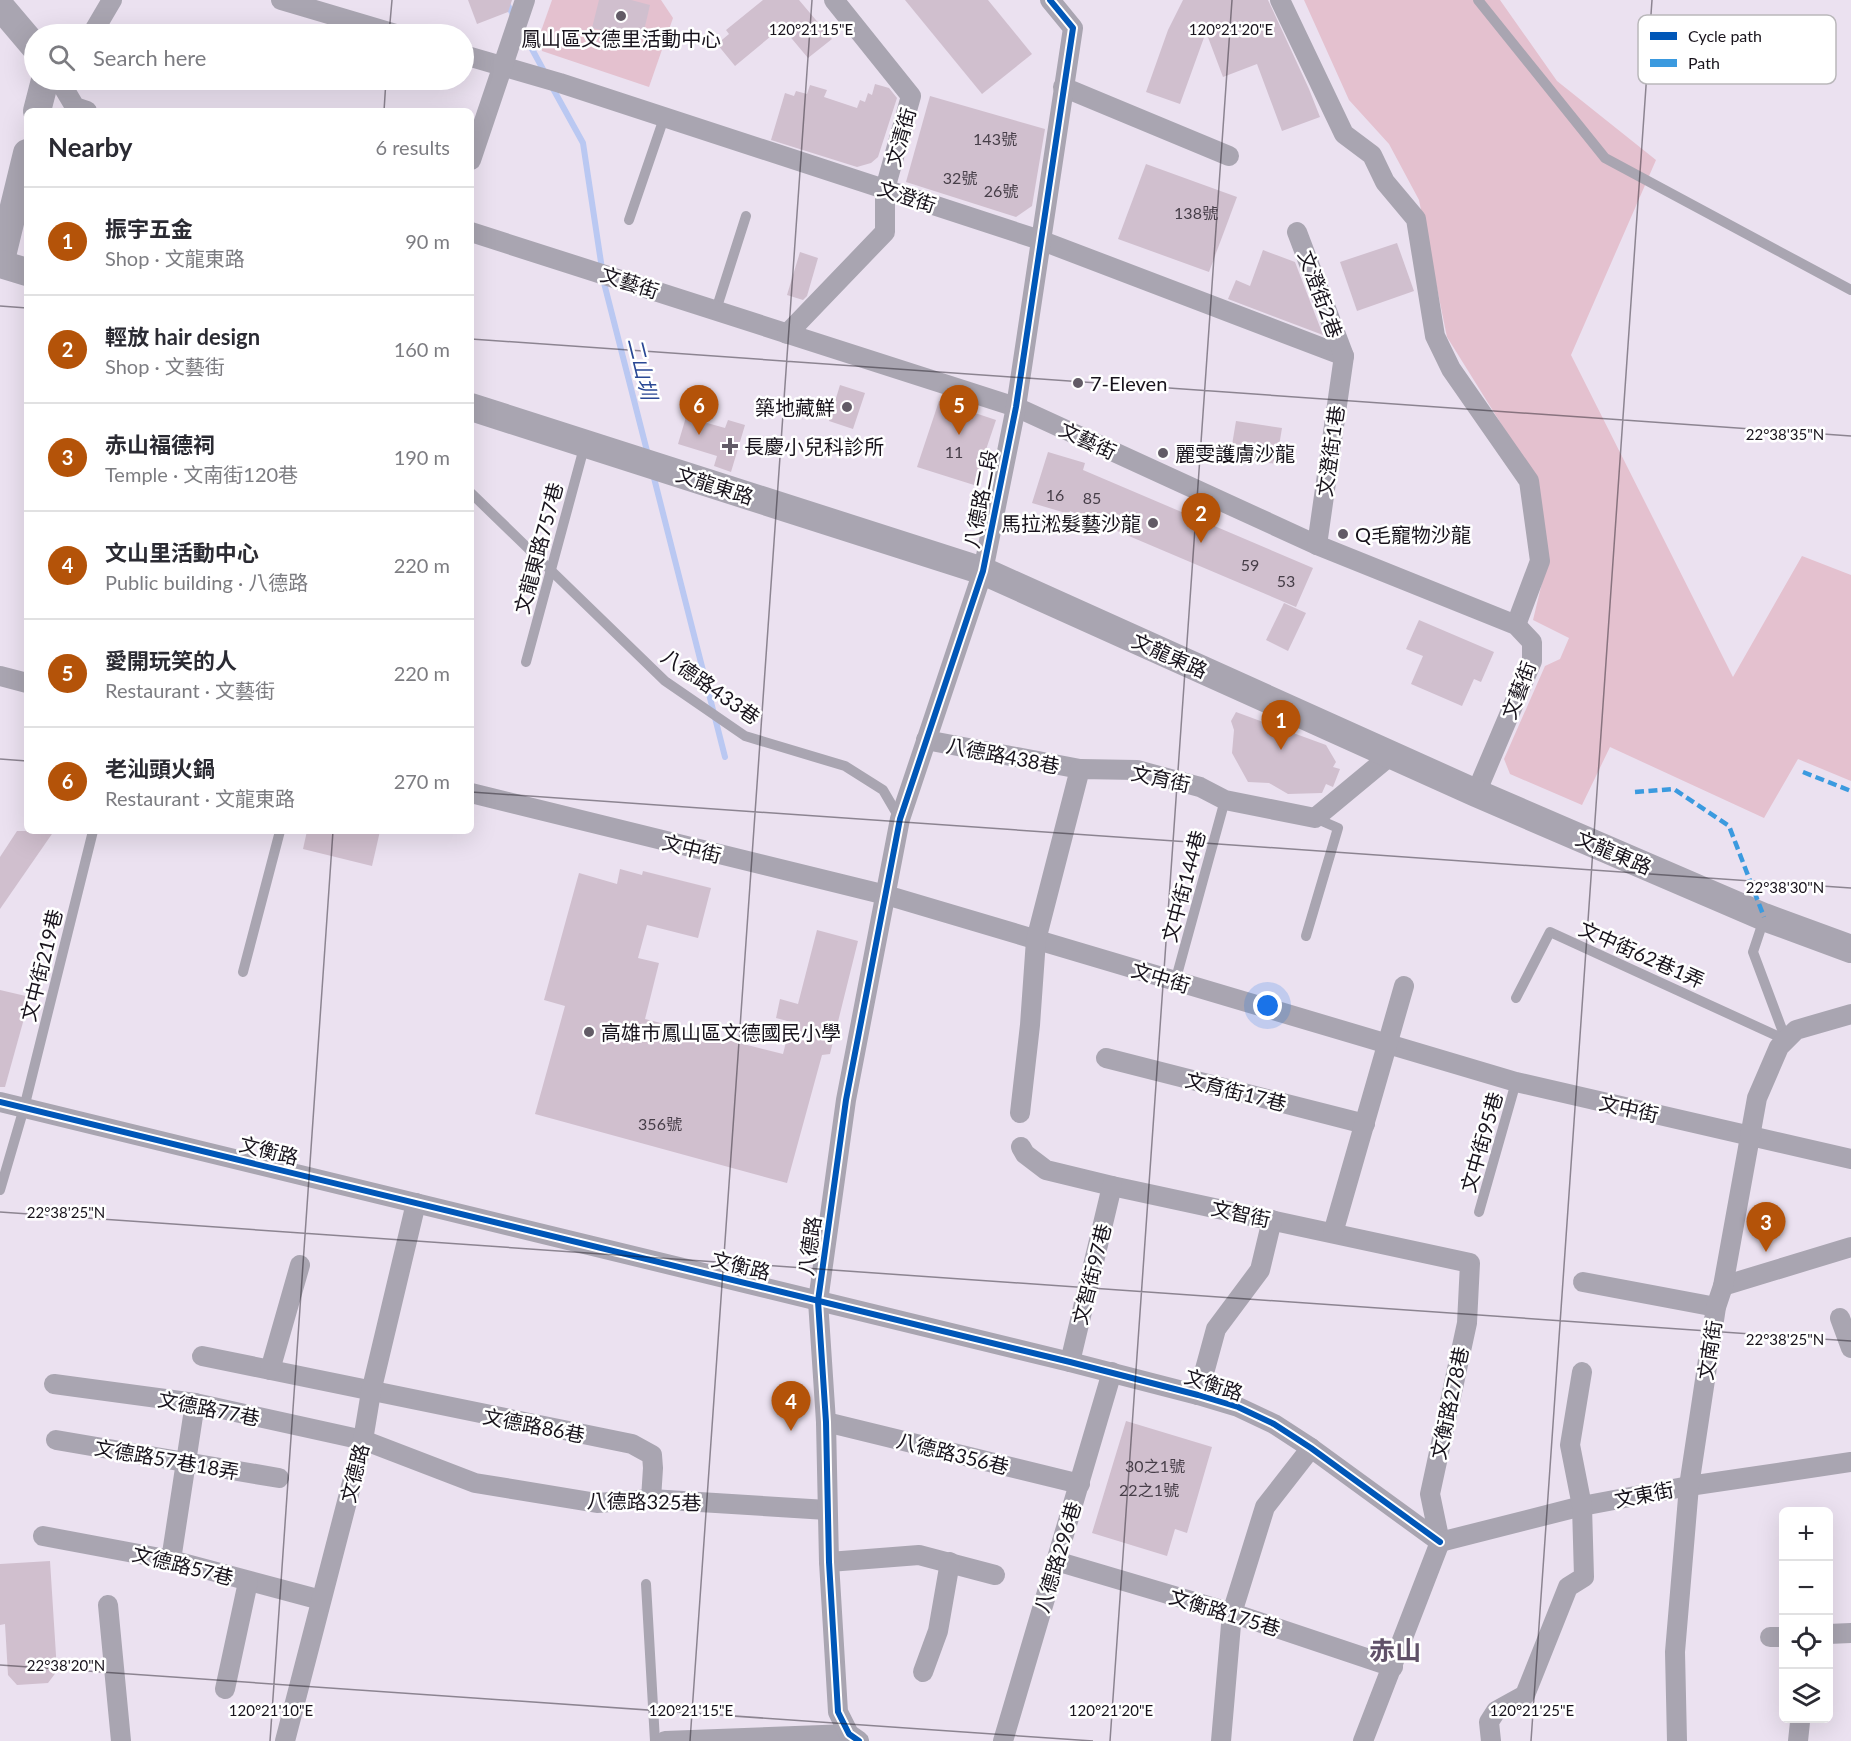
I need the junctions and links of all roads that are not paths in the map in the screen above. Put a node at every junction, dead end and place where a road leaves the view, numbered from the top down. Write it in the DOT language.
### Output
graph roads {
  1 [pos="112,0"];
  2 [pos="281,0"];
  3 [pos="525,0"];
  4 [pos="834,0"];
  5 [pos="1050,0"];
  6 [pos="1280,0"];
  7 [pos="1478,0"];
  8 [pos="0,6"];
  9 [pos="98,24"];
  10 [pos="362,24"];
  11 [pos="24,34"];
  12 [pos="474,58"];
  13 [pos="503,66"];
  14 [pos="1062,87"];
  15 [pos="42,90"];
  16 [pos="65,90"];
  17 [pos="38,108"];
  18 [pos="78,108"];
  19 [pos="664,118"];
  20 [pos="474,151"];
  21 [pos="1229,156"];
  22 [pos="24,165"];
  23 [pos="885,189"];
  24 [pos="746,216"];
  25 [pos="629,220"];
  26 [pos="1298,232"];
  27 [pos="474,233"];
  28 [pos="1040,240"];
  29 [pos="0,264"];
  30 [pos="24,271"];
  31 [pos="1851,290"];
  32 [pos="716,310"];
  33 [pos="787,334"];
  34 [pos="1344,356"];
  35 [pos="1016,407"];
  36 [pos="474,408"];
  37 [pos="585,444"];
  38 [pos="474,496"];
  39 [pos="1317,545"];
  40 [pos="551,570"];
  41 [pos="983,571"];
  42 [pos="1516,625"];
  43 [pos="526,662"];
  44 [pos="0,676"];
  45 [pos="24,682"];
  46 [pos="926,740"];
  47 [pos="1391,755"];
  48 [pos="1080,769"];
  49 [pos="1476,793"];
  50 [pos="474,794"];
  51 [pos="1225,800"];
  52 [pos="1315,818"];
  53 [pos="900,819"];
  54 [pos="92,834"];
  55 [pos="279,834"];
  56 [pos="886,896"];
  57 [pos="1764,917"];
  58 [pos="1306,936"];
  59 [pos="1036,940"];
  60 [pos="1851,950"];
  61 [pos="243,972"];
  62 [pos="1176,982"];
  63 [pos="1404,986"];
  64 [pos="1516,998"];
  65 [pos="1851,1014"];
  66 [pos="1786,1040"];
  67 [pos="1388,1045"];
  68 [pos="1106,1058"];
  69 [pos="1516,1082"];
  70 [pos="0,1102"];
  71 [pos="24,1108"];
  72 [pos="1020,1113"];
  73 [pos="1365,1124"];
  74 [pos="1749,1137"];
  75 [pos="1021,1147"];
  76 [pos="1851,1159"];
  77 [pos="1112,1186"];
  78 [pos="0,1190"];
  79 [pos="416,1203"];
  80 [pos="1479,1212"];
  81 [pos="1272,1220"];
  82 [pos="1333,1233"];
  83 [pos="1851,1246"];
  84 [pos="1470,1263"];
  85 [pos="300,1265"];
  86 [pos="1583,1282"];
  87 [pos="1723,1286"];
  88 [pos="818,1301"];
  89 [pos="1716,1307"];
  90 [pos="1840,1318"];
  91 [pos="1851,1348"];
  92 [pos="202,1356"];
  93 [pos="1070,1362"];
  94 [pos="270,1370"];
  95 [pos="1112,1372"];
  96 [pos="1582,1372"];
  97 [pos="54,1384"];
  98 [pos="371,1392"];
  99 [pos="1198,1395"];
  100 [pos="195,1403"];
  101 [pos="826,1422"];
  102 [pos="56,1440"];
  103 [pos="363,1440"];
  104 [pos="1311,1448"];
  105 [pos="1851,1462"];
  106 [pos="186,1463"];
  107 [pos="279,1478"];
  108 [pos="1080,1484"];
  109 [pos="1689,1486"];
  110 [pos="651,1499"];
  111 [pos="1582,1506"];
  112 [pos="827,1510"];
  113 [pos="43,1536"];
  114 [pos="1440,1542"];
  115 [pos="171,1560"];
  116 [pos="1056,1561"];
  117 [pos="829,1562"];
  118 [pos="950,1562"];
  119 [pos="995,1575"];
  120 [pos="248,1582"];
  121 [pos="646,1584"];
  122 [pos="321,1600"];
  123 [pos="108,1605"];
  124 [pos="1232,1612"];
  125 [pos="1851,1633"];
  126 [pos="1833,1634"];
  127 [pos="1393,1667"];
  128 [pos="923,1672"];
  129 [pos="225,1689"];
  130 [pos="854,1738"];
  131 [pos="121,1741"];
  132 [pos="285,1741"];
  133 [pos="655,1741"];
  134 [pos="665,1741"];
  135 [pos="1003,1741"];
  136 [pos="1221,1741"];
  137 [pos="1363,1741"];
  138 [pos="1491,1741"];
  139 [pos="1677,1741"];
  1 -- 9 [label="street"];
  2 -- 10 [label="street"];
  3 -- 13 [label="street"];
  4 -- 23 [label="street, 文清街"];
  5 -- 14 [label="street, 八德路二段"];
  6 -- 42 [label="street"];
  7 -- 31 [label="lane"];
  8 -- 11 [label="street"];
  12 -- 13 [label="street, 文澄街"];
  13 -- 19 [label="street, 文澄街"];
  13 -- 20 [label="street"];
  14 -- 21 [label="street"];
  14 -- 28 [label="street, 八德路二段"];
  15 -- 17 [label="street"];
  16 -- 18 [label="street"];
  19 -- 23 [label="street, 文澄街"];
  19 -- 25 [label="lane"];
  22 -- 29 [label="street"];
  23 -- 28 [label="street, 文澄街"];
  23 -- 33 [label="street, 文清街"];
  24 -- 32 [label="lane"];
  26 -- 34 [label="street, 文澄街2巷"];
  27 -- 32 [label="street, 文藝街"];
  28 -- 34 [label="street, 文澄街"];
  28 -- 35 [label="street, 八德路二段"];
  29 -- 30 [label="street"];
  32 -- 33 [label="street, 文藝街"];
  33 -- 35 [label="street, 文藝街"];
  34 -- 39 [label="street, 文澄街1巷"];
  35 -- 39 [label="street, 文藝街"];
  35 -- 41 [label="street, 八德路二段"];
  36 -- 37 [label="street, 文龍東路"];
  37 -- 40 [label="lane, 文龍東路757巷"];
  37 -- 41 [label="street, 文龍東路"];
  38 -- 40 [label="lane, 八德路433巷"];
  39 -- 42 [label="street, 文藝街"];
  40 -- 43 [label="lane, 文龍東路757巷"];
  40 -- 53 [label="lane, 八德路433巷"];
  41 -- 46 [label="street, 八德路二段"];
  41 -- 47 [label="street, 文龍東路"];
  42 -- 49 [label="street, 文藝街"];
  44 -- 45 [label="street"];
  46 -- 48 [label="street, 八德路438巷"];
  46 -- 53 [label="street, 八德路二段"];
  47 -- 49 [label="street, 文龍東路"];
  47 -- 52 [label="street"];
  48 -- 51 [label="street, 文育街"];
  48 -- 59 [label="street"];
  49 -- 57 [label="street, 文龍東路"];
  50 -- 56 [label="street, 文中街"];
  51 -- 52 [label="street, 文育街"];
  51 -- 62 [label="lane, 文中街144巷"];
  52 -- 58 [label="lane"];
  53 -- 56 [label="street, 八德路二段"];
  54 -- 71 [label="lane, 文中街219巷"];
  55 -- 61 [label="lane"];
  56 -- 59 [label="street, 文中街"];
  56 -- 88 [label="street, 八德路"];
  57 -- 60 [label="street, 文龍東路"];
  57 -- 66 [label="lane"];
  59 -- 62 [label="street, 文中街"];
  59 -- 72 [label="street"];
  62 -- 67 [label="street, 文中街"];
  63 -- 67 [label="street"];
  64 -- 66 [label="lane, 文中街62巷1弄"];
  65 -- 66 [label="street, 文南街"];
  66 -- 74 [label="street, 文南街"];
  67 -- 69 [label="street, 文中街"];
  67 -- 73 [label="street"];
  68 -- 73 [label="street, 文育街17巷"];
  69 -- 74 [label="street, 文中街"];
  69 -- 80 [label="lane, 文中街95巷"];
  70 -- 71 [label="street, 文衡路"];
  71 -- 78 [label="lane"];
  71 -- 79 [label="street, 文衡路"];
  73 -- 82 [label="street"];
  74 -- 76 [label="street, 文中街"];
  74 -- 87 [label="street, 文南街"];
  75 -- 77 [label="street, 文智街"];
  77 -- 81 [label="street, 文智街"];
  77 -- 93 [label="street, 文智街97巷"];
  79 -- 88 [label="street, 文衡路"];
  79 -- 98 [label="street, 文德路"];
  81 -- 82 [label="street, 文智街"];
  81 -- 99 [label="street"];
  82 -- 84 [label="street, 文智街"];
  83 -- 87 [label="street"];
  84 -- 114 [label="street, 文衡路278巷"];
  85 -- 94 [label="street"];
  86 -- 89 [label="street"];
  87 -- 89 [label="street, 文南街"];
  88 -- 93 [label="street, 文衡路"];
  88 -- 101 [label="street, 八德路"];
  89 -- 109 [label="street, 文南街"];
  90 -- 91 [label="street"];
  92 -- 94 [label="street"];
  93 -- 95 [label="street, 文衡路"];
  94 -- 98 [label="street"];
  95 -- 99 [label="street, 文衡路"];
  95 -- 108 [label="street, 八德路296巷"];
  96 -- 111 [label="street"];
  97 -- 100 [label="street, 文德路77巷"];
  98 -- 103 [label="street, 文德路"];
  98 -- 110 [label="street, 文德路86巷"];
  99 -- 104 [label="street, 文衡路"];
  100 -- 103 [label="street, 文德路77巷"];
  100 -- 106 [label="street"];
  101 -- 108 [label="street, 八德路356巷"];
  101 -- 112 [label="street, 八德路"];
  102 -- 106 [label="street, 文德路57巷18弄"];
  103 -- 110 [label="street, 八德路325巷"];
  103 -- 122 [label="street, 文德路"];
  104 -- 114 [label="street, 文衡路"];
  104 -- 124 [label="street"];
  105 -- 109 [label="street, 文東街"];
  106 -- 107 [label="street, 文德路57巷18弄"];
  106 -- 115 [label="street"];
  108 -- 116 [label="street, 八德路296巷"];
  109 -- 111 [label="street, 文東街"];
  109 -- 139 [label="street, 文南街"];
  110 -- 112 [label="street, 八德路325巷"];
  111 -- 114 [label="street, 文東街"];
  111 -- 138 [label="street"];
  112 -- 117 [label="street, 八德路"];
  113 -- 115 [label="street, 文德路57巷"];
  114 -- 127 [label="street"];
  115 -- 120 [label="street, 文德路57巷"];
  116 -- 124 [label="street, 文衡路175巷"];
  116 -- 135 [label="street, 八德路296巷"];
  117 -- 118 [label="street"];
  117 -- 130 [label="street, 八德路"];
  118 -- 119 [label="street"];
  118 -- 128 [label="street"];
  120 -- 122 [label="street, 文德路57巷"];
  120 -- 129 [label="street"];
  121 -- 133 [label="lane"];
  122 -- 132 [label="street, 文德路"];
  123 -- 131 [label="street"];
  124 -- 127 [label="street, 文衡路175巷"];
  124 -- 136 [label="street"];
  125 -- 126 [label="street"];
  127 -- 137 [label="street"];
  130 -- 134 [label="street"];
}
